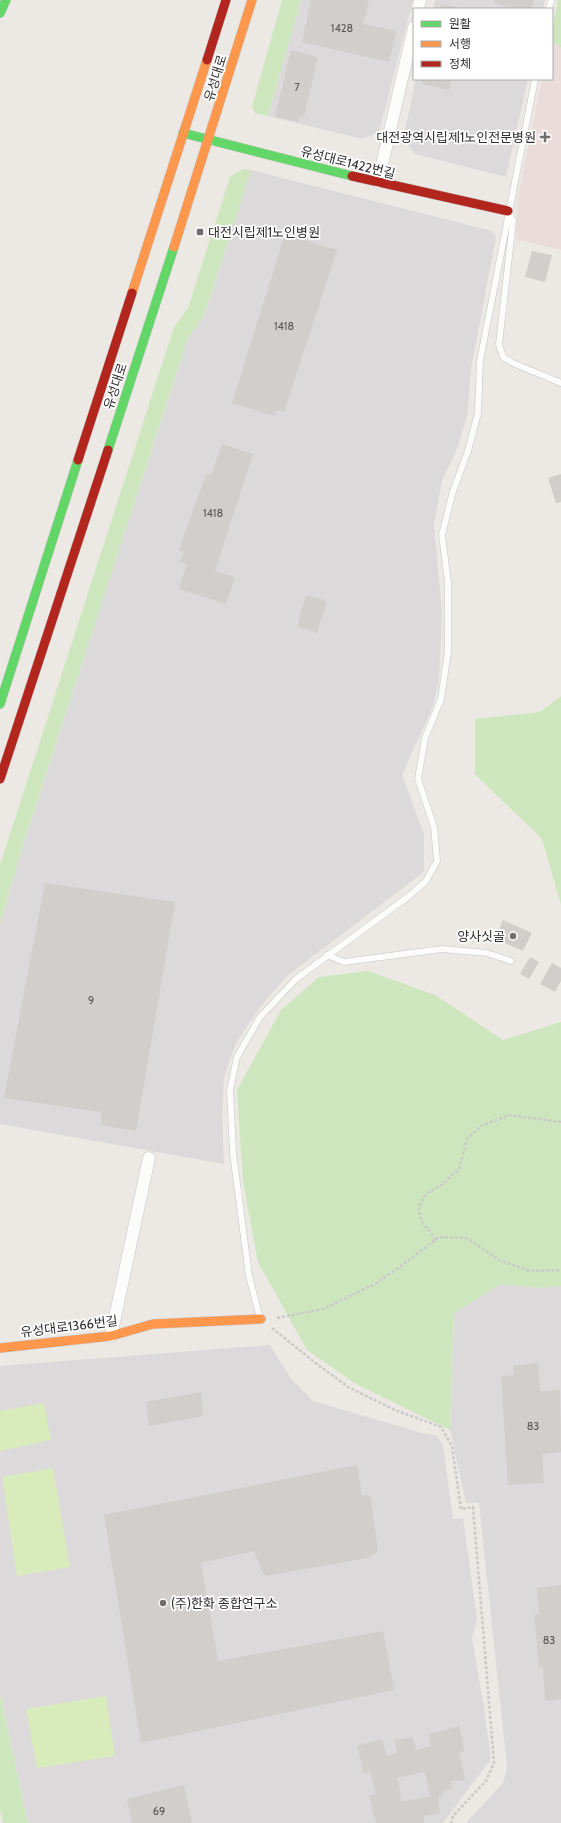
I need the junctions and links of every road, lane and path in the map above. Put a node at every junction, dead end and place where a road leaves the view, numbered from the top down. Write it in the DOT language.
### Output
graph roads {
  1 [pos="6,0"];
  2 [pos="226,0"];
  3 [pos="252,0"];
  4 [pos="0,13"];
  5 [pos="413,31"];
  6 [pos="535,80"];
  7 [pos="183,133"];
  8 [pos="209,141"];
  9 [pos="378,182"];
  10 [pos="508,211"];
  11 [pos="561,383"];
  12 [pos="0,704"];
  13 [pos="0,779"];
  14 [pos="327,956"];
  15 [pos="511,961"];
  16 [pos="561,1122"];
  17 [pos="149,1158"];
  18 [pos="436,1240"];
  19 [pos="561,1270"];
  20 [pos="260,1319"];
  21 [pos="111,1336"];
  22 [pos="0,1348"];
  23 [pos="451,1823"];
  1 -- 4 [label="main road"];
  2 -- 7 [label="main road, 유성대로"];
  3 -- 8 [label="main road, 유성대로"];
  5 -- 9 [label="street"];
  6 -- 10 [label="lane"];
  7 -- 8 [label="main road, 유성대로1422번길"];
  7 -- 12 [label="main road, 유성대로"];
  8 -- 9 [label="main road, 유성대로1422번길"];
  8 -- 13 [label="main road, 유성대로"];
  9 -- 10 [label="main road, 유성대로1422번길"];
  10 -- 11 [label="lane"];
  10 -- 14 [label="lane"];
  14 -- 15 [label="lane"];
  14 -- 20 [label="lane"];
  16 -- 18 [label="path"];
  17 -- 21 [label="street"];
  18 -- 19 [label="path"];
  18 -- 20 [label="path"];
  20 -- 21 [label="main road, 유성대로1366번길"];
  20 -- 23 [label="path"];
  21 -- 22 [label="main road, 유성대로1366번길"];
}
